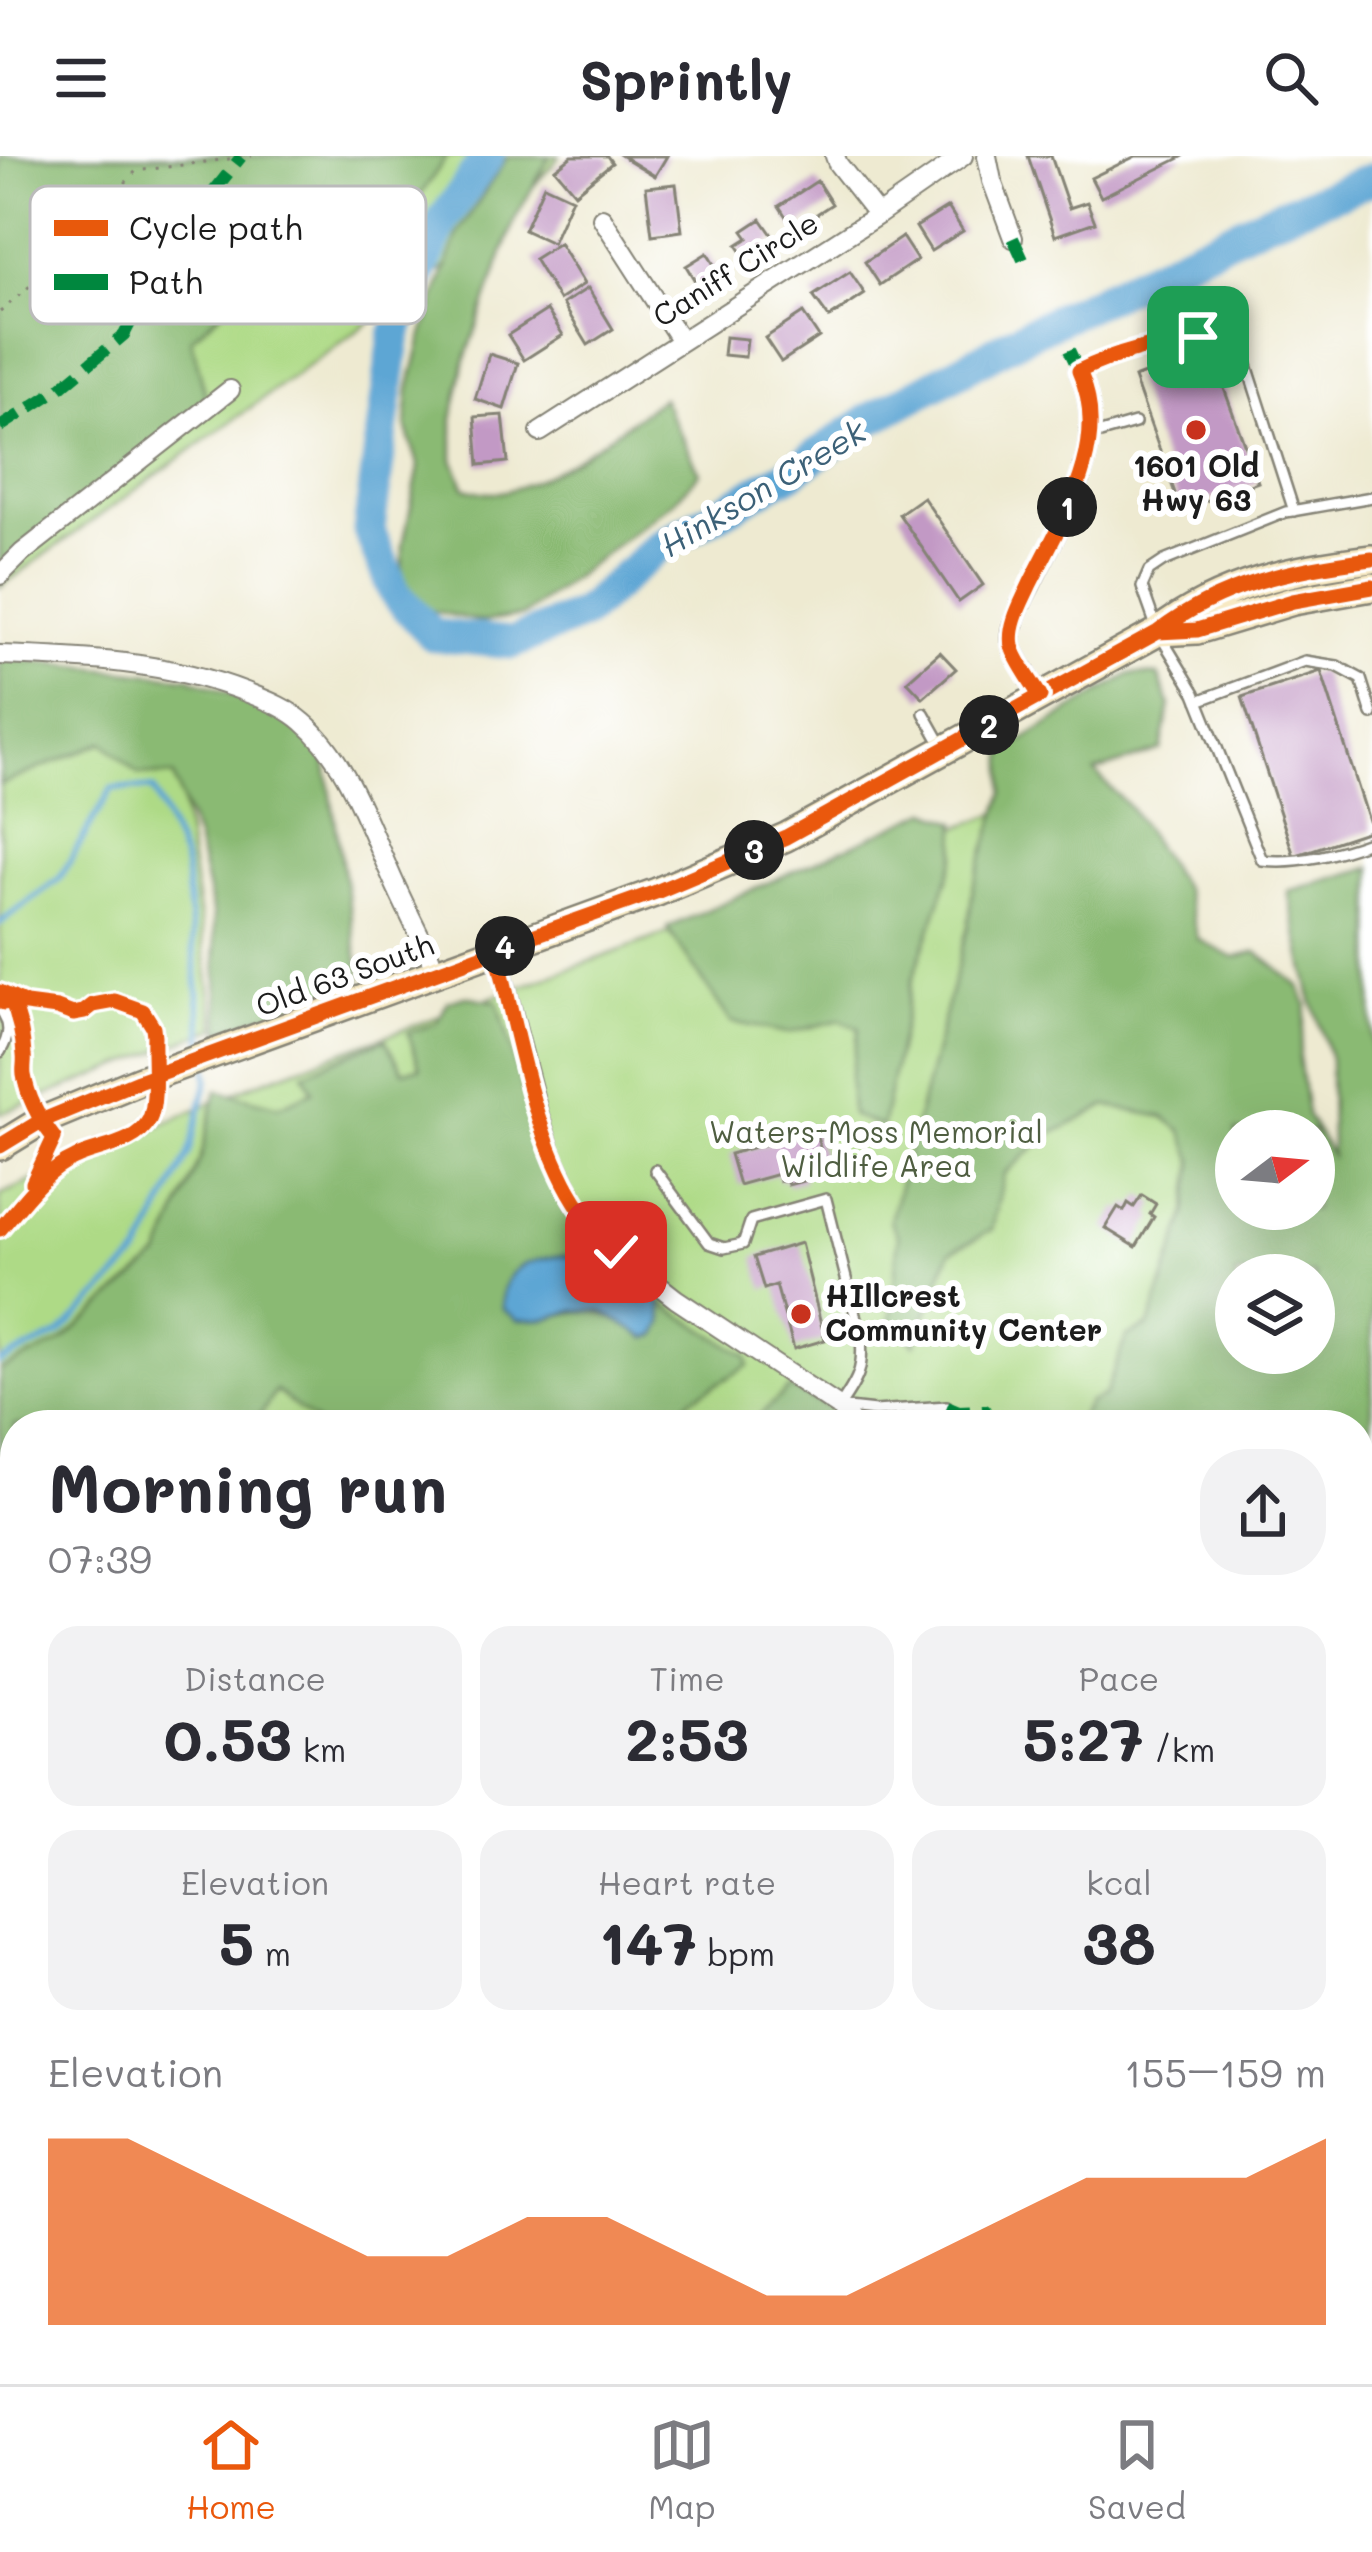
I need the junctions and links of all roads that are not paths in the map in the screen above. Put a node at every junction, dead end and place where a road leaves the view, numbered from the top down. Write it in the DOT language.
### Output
graph roads {
  1 [pos="835,156"];
  2 [pos="963,156"];
  3 [pos="986,156"];
  4 [pos="878,215"];
  5 [pos="602,218"];
  6 [pos="1013,238"];
  7 [pos="1198,337"];
  8 [pos="681,340"];
  9 [pos="1246,362"];
  10 [pos="1079,371"];
  11 [pos="230,390"];
  12 [pos="1135,423"];
  13 [pos="540,432"];
  14 [pos="1090,436"];
  15 [pos="1372,497"];
  16 [pos="1294,511"];
  17 [pos="1372,559"];
  18 [pos="0,575"];
  19 [pos="1372,586"];
  20 [pos="1158,632"];
  21 [pos="0,655"];
  22 [pos="1040,696"];
  23 [pos="1198,701"];
  24 [pos="924,713"];
  25 [pos="1372,714"];
  26 [pos="946,750"];
  27 [pos="1372,841"];
  28 [pos="496,949"];
  29 [pos="434,972"];
  30 [pos="0,1009"];
  31 [pos="0,1052"];
  32 [pos="0,1146"];
  33 [pos="655,1170"];
  34 [pos="947,1406"];
  35 [pos="839,1407"];
  36 [pos="842,1410"];
  37 [pos="866,1410"];
  38 [pos="889,1410"];
  1 -- 4 [label="street"];
  2 -- 4 [label="street, Caniff Circle"];
  3 -- 6 [label="street"];
  4 -- 8 [label="street, Caniff Circle"];
  5 -- 8 [label="street"];
  7 -- 10 [label="lane"];
  8 -- 13 [label="street, Caniff Circle"];
  9 -- 16 [label="lane"];
  10 -- 14 [label="street"];
  11 -- 18 [label="street"];
  12 -- 14 [label="lane"];
  14 -- 22 [label="street"];
  15 -- 16 [label="lane"];
  16 -- 20 [label="lane"];
  17 -- 20 [label="main road, Old 63 South"];
  19 -- 20 [label="main road, Old 63 South"];
  20 -- 22 [label="main road, Old 63 South"];
  20 -- 23 [label="lane"];
  21 -- 29 [label="street"];
  22 -- 26 [label="main road, Old 63 South"];
  23 -- 25 [label="lane"];
  23 -- 27 [label="lane"];
  24 -- 26 [label="lane"];
  26 -- 28 [label="main road, Old 63 South"];
  28 -- 29 [label="main road, Old 63 South"];
  28 -- 35 [label="street"];
  29 -- 32 [label="main road, Old 63 South"];
  30 -- 31 [label="lane"];
  33 -- 35 [label="lane"];
  34 -- 38 [label="lane"];
  35 -- 36 [label="street"];
  35 -- 37 [label="lane"];
}
